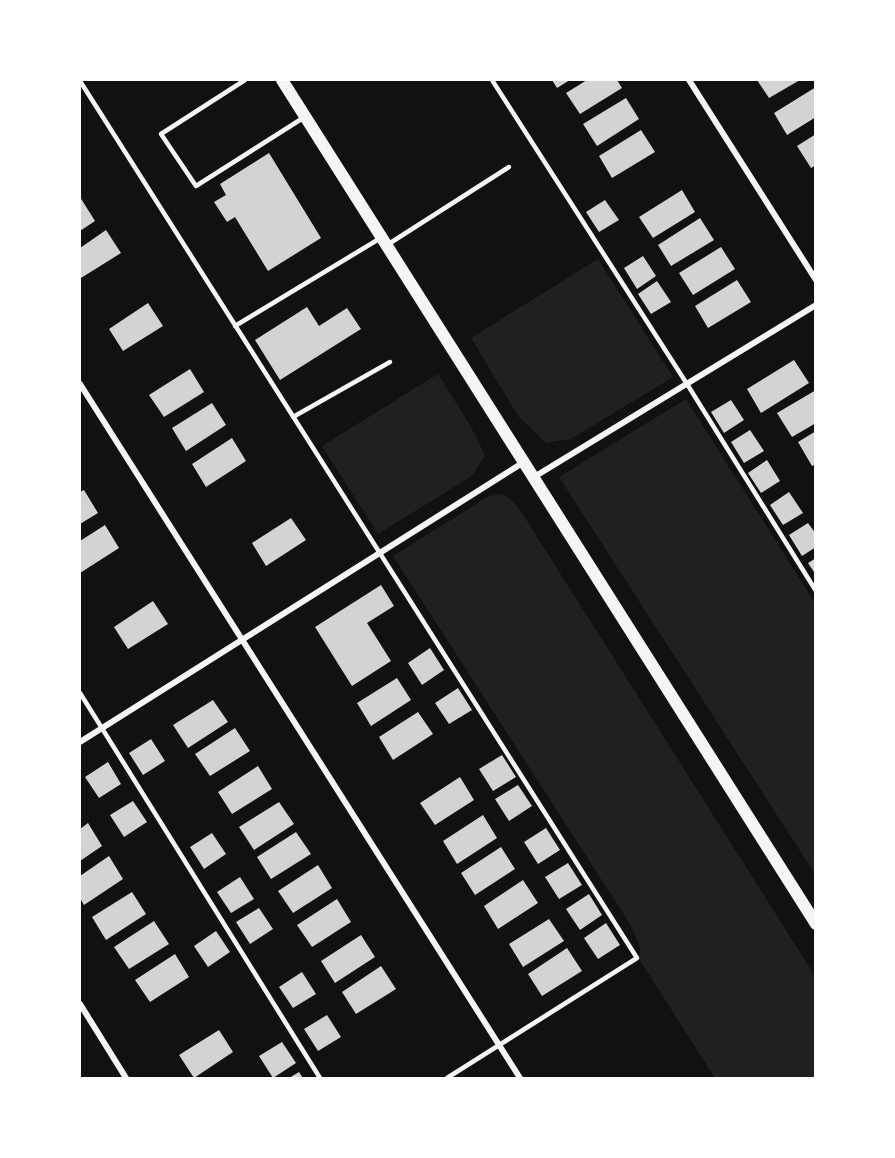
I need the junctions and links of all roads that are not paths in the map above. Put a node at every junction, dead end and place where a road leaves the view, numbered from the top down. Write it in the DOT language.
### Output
graph roads {
  1 [pos="244,80"];
  2 [pos="282,80"];
  3 [pos="492,80"];
  4 [pos="689,80"];
  5 [pos="80,81"];
  6 [pos="306,117"];
  7 [pos="509,167"];
  8 [pos="384,241"];
  9 [pos="816,280"];
  10 [pos="816,305"];
  11 [pos="235,326"];
  12 [pos="390,362"];
  13 [pos="80,384"];
  14 [pos="687,384"];
  15 [pos="293,417"];
  16 [pos="524,462"];
  17 [pos="534,477"];
  18 [pos="379,552"];
  19 [pos="816,591"];
  20 [pos="241,640"];
  21 [pos="80,693"];
  22 [pos="102,728"];
  23 [pos="80,742"];
  24 [pos="816,924"];
  25 [pos="80,1004"];
  26 [pos="499,1046"];
  27 [pos="126,1078"];
  28 [pos="320,1078"];
  29 [pos="447,1078"];
  30 [pos="520,1078"];
  1 -- 6 [label="lane"];
  2 -- 6 [label="main road"];
  3 -- 14 [label="lane"];
  4 -- 9 [label="street"];
  5 -- 11 [label="lane"];
  6 -- 8 [label="main road"];
  7 -- 8 [label="lane"];
  8 -- 11 [label="lane"];
  8 -- 16 [label="main road"];
  10 -- 14 [label="street"];
  11 -- 15 [label="lane"];
  12 -- 15 [label="lane"];
  13 -- 20 [label="street"];
  14 -- 17 [label="street"];
  14 -- 19 [label="lane"];
  15 -- 18 [label="lane"];
  16 -- 17 [label="main road"];
  16 -- 18 [label="street"];
  17 -- 24 [label="main road"];
  18 -- 20 [label="street"];
  18 -- 26 [label="lane"];
  20 -- 22 [label="street"];
  20 -- 26 [label="street"];
  21 -- 22 [label="lane"];
  22 -- 23 [label="street"];
  22 -- 28 [label="lane"];
  25 -- 27 [label="street"];
  26 -- 29 [label="lane"];
  26 -- 30 [label="street"];
}
